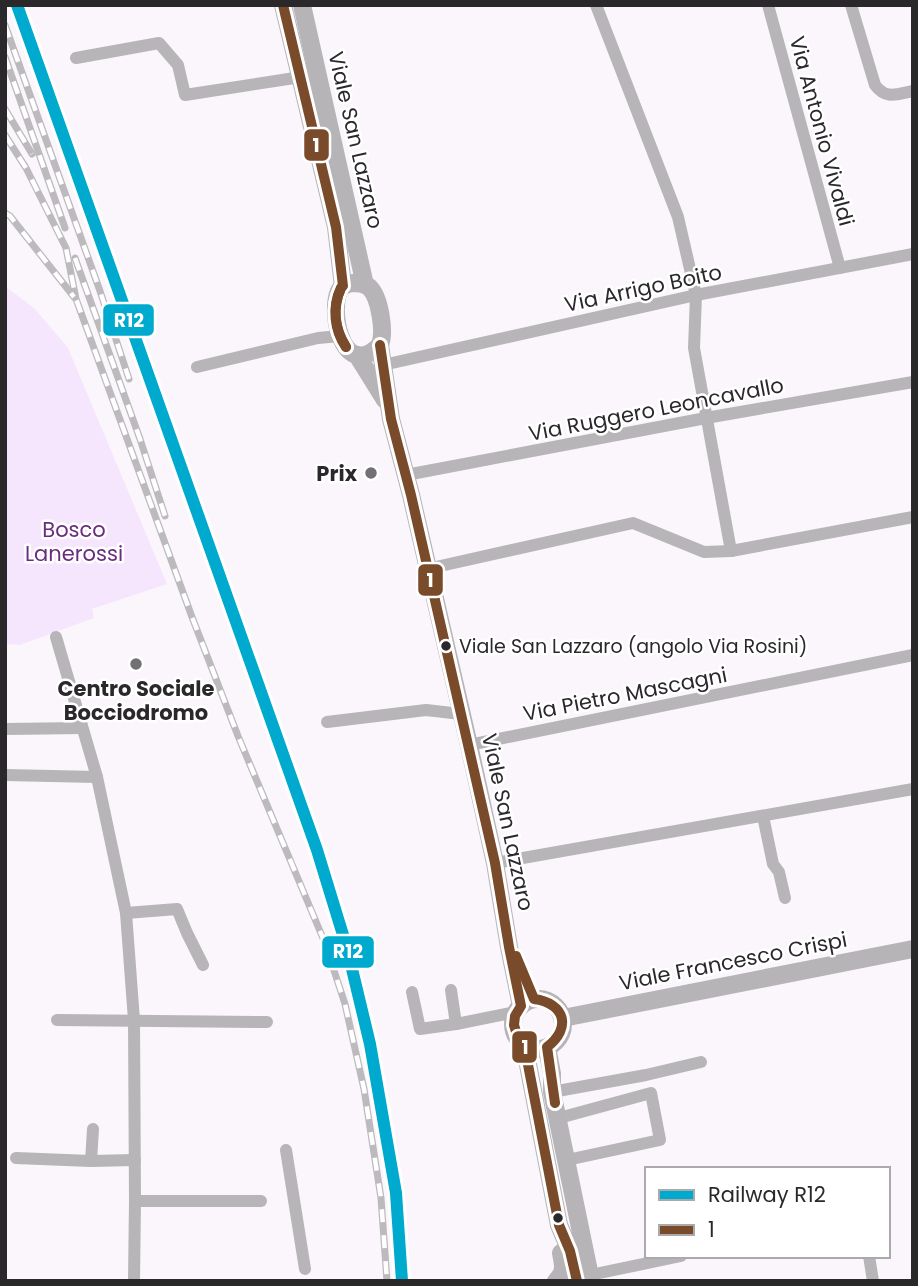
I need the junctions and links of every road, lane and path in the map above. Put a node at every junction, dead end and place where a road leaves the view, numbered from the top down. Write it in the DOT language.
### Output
graph roads {
  1 [pos="283,5"];
  2 [pos="302,5"];
  3 [pos="596,5"];
  4 [pos="768,5"];
  5 [pos="851,5"];
  6 [pos="76,58"];
  7 [pos="301,77"];
  8 [pos="913,91"];
  9 [pos="913,254"];
  10 [pos="840,268"];
  11 [pos="365,285"];
  12 [pos="343,286"];
  13 [pos="696,295"];
  14 [pos="339,329"];
  15 [pos="380,345"];
  16 [pos="356,355"];
  17 [pos="383,365"];
  18 [pos="197,367"];
  19 [pos="913,382"];
  20 [pos="388,406"];
  21 [pos="706,418"];
  22 [pos="406,475"];
  23 [pos="913,517"];
  24 [pos="731,551"];
  25 [pos="427,569"];
  26 [pos="56,637"];
  27 [pos="913,656"];
  28 [pos="461,714"];
  29 [pos="327,722"];
  30 [pos="82,728"];
  31 [pos="5,729"];
  32 [pos="469,745"];
  33 [pos="5,775"];
  34 [pos="97,777"];
  35 [pos="913,789"];
  36 [pos="763,816"];
  37 [pos="495,863"];
  38 [pos="785,898"];
  39 [pos="126,913"];
  40 [pos="913,949"];
  41 [pos="203,965"];
  42 [pos="451,990"];
  43 [pos="412,992"];
  44 [pos="524,1006"];
  45 [pos="563,1018"];
  46 [pos="57,1020"];
  47 [pos="134,1020"];
  48 [pos="267,1022"];
  49 [pos="456,1024"];
  50 [pos="524,1044"];
  51 [pos="547,1047"];
  52 [pos="701,1062"];
  53 [pos="552,1092"];
  54 [pos="559,1118"];
  55 [pos="93,1129"];
  56 [pos="286,1150"];
  57 [pos="16,1158"];
  58 [pos="135,1160"];
  59 [pos="567,1160"];
  60 [pos="91,1161"];
  61 [pos="135,1201"];
  62 [pos="261,1201"];
  63 [pos="559,1225"];
  64 [pos="673,1258"];
  65 [pos="869,1258"];
  66 [pos="305,1269"];
  67 [pos="586,1279"];
  68 [pos="134,1281"];
  69 [pos="556,1281"];
  70 [pos="873,1281"];
  1 -- 7 [label="main road, Viale San Lazzaro"];
  2 -- 11 [label="main road, Viale San Lazzaro"];
  3 -- 13 [label="street"];
  4 -- 10 [label="street, Via Antonio Vivaldi"];
  5 -- 8 [label="street"];
  6 -- 7 [label="street"];
  7 -- 12 [label="main road, Viale San Lazzaro"];
  9 -- 10 [label="street, Via Arrigo Boito"];
  10 -- 13 [label="street, Via Arrigo Boito"];
  11 -- 12 [label="main road"];
  11 -- 15 [label="main road, Viale San Lazzaro"];
  12 -- 14 [label="main road, Viale San Lazzaro"];
  13 -- 17 [label="street, Via Arrigo Boito"];
  13 -- 21 [label="street"];
  14 -- 16 [label="main road, Viale San Lazzaro"];
  14 -- 18 [label="street"];
  15 -- 16 [label="main road"];
  15 -- 17 [label="main road, Viale San Lazzaro"];
  16 -- 20 [label="main road, Viale San Lazzaro"];
  17 -- 20 [label="main road, Viale San Lazzaro"];
  19 -- 21 [label="street, Via Ruggero Leoncavallo"];
  20 -- 22 [label="main road, Viale San Lazzaro"];
  21 -- 22 [label="street, Via Ruggero Leoncavallo"];
  21 -- 24 [label="street"];
  22 -- 25 [label="main road, Viale San Lazzaro"];
  23 -- 24 [label="street"];
  24 -- 25 [label="street"];
  25 -- 28 [label="main road, Viale San Lazzaro"];
  26 -- 30 [label="street"];
  27 -- 32 [label="street, Via Pietro Mascagni"];
  28 -- 29 [label="street, Viale San Lazzaro"];
  28 -- 32 [label="main road, Viale San Lazzaro"];
  30 -- 31 [label="street"];
  30 -- 34 [label="street"];
  32 -- 37 [label="main road, Viale San Lazzaro"];
  33 -- 34 [label="street"];
  34 -- 39 [label="street"];
  35 -- 36 [label="street"];
  36 -- 37 [label="street"];
  36 -- 38 [label="street"];
  37 -- 44 [label="main road, Viale San Lazzaro"];
  39 -- 41 [label="street"];
  39 -- 47 [label="street"];
  40 -- 45 [label="main road, Viale Francesco Crispi"];
  42 -- 49 [label="street"];
  43 -- 49 [label="street"];
  44 -- 45 [label="main road"];
  44 -- 49 [label="street"];
  44 -- 50 [label="main road"];
  45 -- 51 [label="main road"];
  46 -- 47 [label="street"];
  47 -- 48 [label="street"];
  47 -- 58 [label="street"];
  50 -- 51 [label="main road"];
  50 -- 63 [label="main road"];
  51 -- 53 [label="main road"];
  52 -- 53 [label="street"];
  53 -- 54 [label="main road"];
  54 -- 59 [label="main road"];
  54 -- 59 [label="street"];
  55 -- 60 [label="street"];
  56 -- 66 [label="street"];
  57 -- 60 [label="street"];
  58 -- 60 [label="street"];
  58 -- 61 [label="street"];
  59 -- 67 [label="main road"];
  61 -- 62 [label="street"];
  61 -- 68 [label="street"];
  63 -- 67 [label="main road"];
  63 -- 69 [label="main road"];
  64 -- 67 [label="street"];
  65 -- 70 [label="street"];
}
